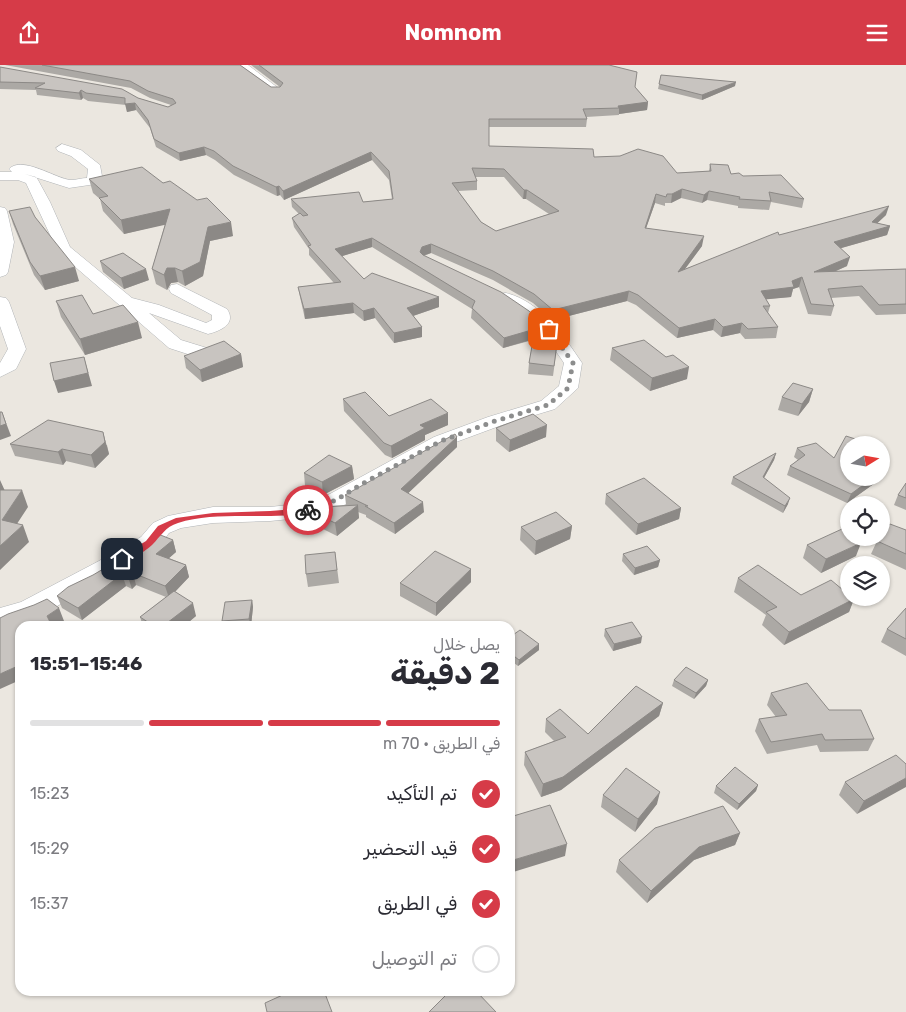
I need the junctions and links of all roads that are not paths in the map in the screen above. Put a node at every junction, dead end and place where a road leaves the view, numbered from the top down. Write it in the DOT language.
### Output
graph roads {
  1 [pos="239,65"];
  2 [pos="277,91"];
  3 [pos="62,148"];
  4 [pos="2,176"];
  5 [pos="0,211"];
  6 [pos="0,272"];
  7 [pos="177,289"];
  8 [pos="490,289"];
  9 [pos="125,301"];
  10 [pos="0,302"];
  11 [pos="200,352"];
  12 [pos="0,371"];
  13 [pos="0,618"];
  1 -- 2 [label="street"];
  3 -- 4 [label="street"];
  4 -- 9 [label="street"];
  5 -- 6 [label="street"];
  7 -- 9 [label="street"];
  8 -- 13 [label="street"];
  9 -- 11 [label="street"];
  10 -- 12 [label="street"];
}
